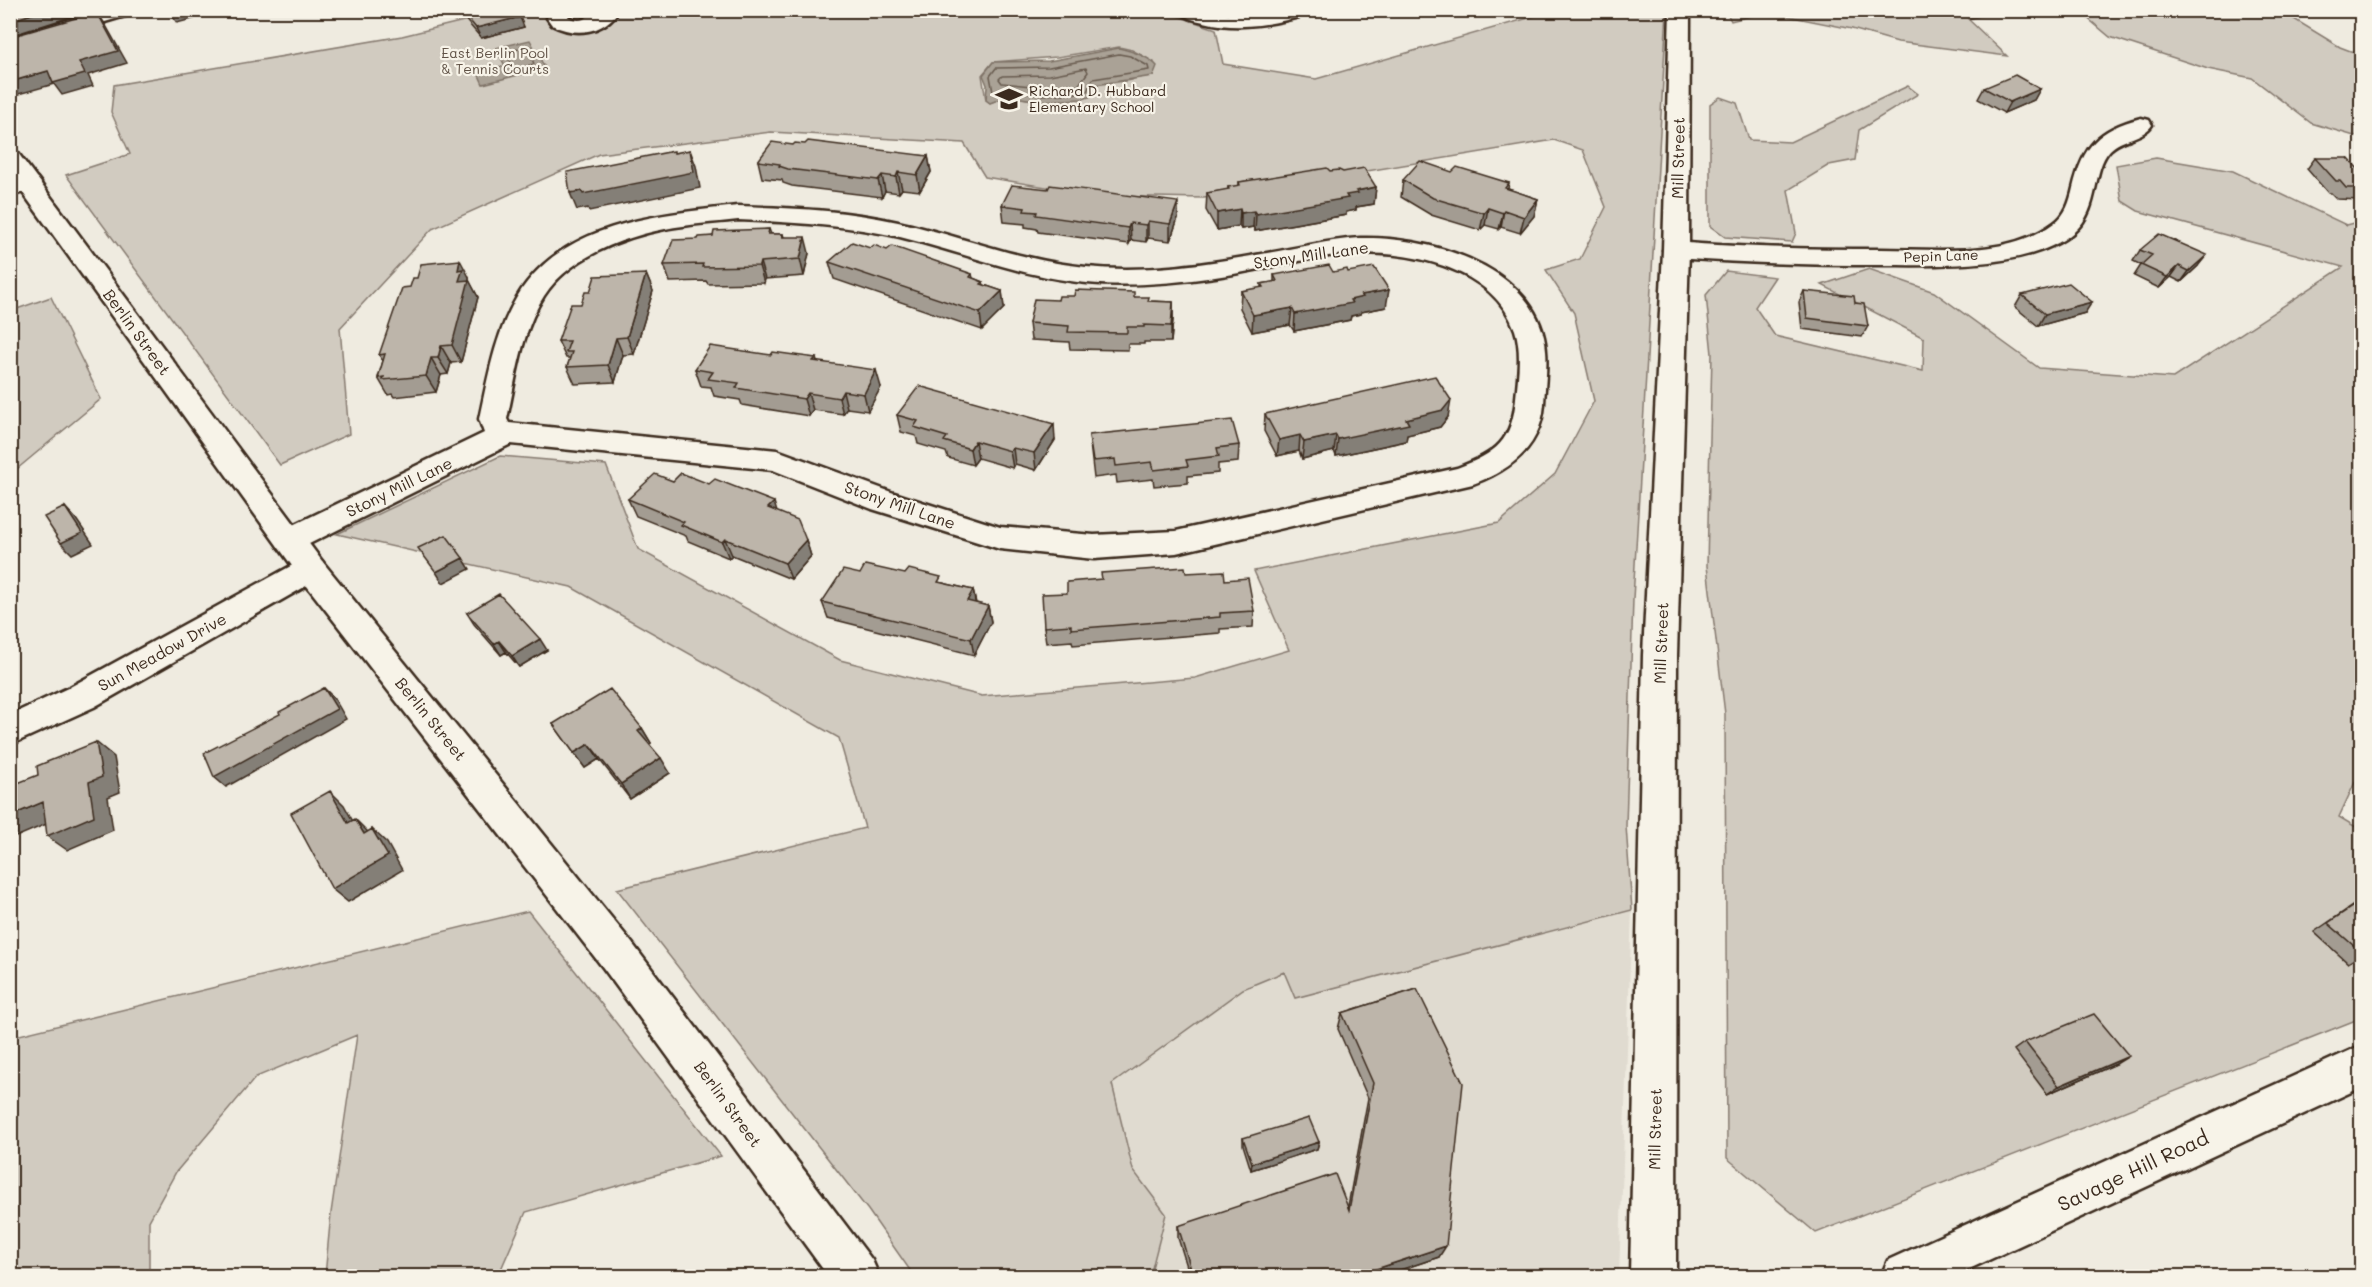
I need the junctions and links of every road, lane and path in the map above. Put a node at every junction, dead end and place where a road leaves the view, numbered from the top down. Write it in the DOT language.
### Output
graph roads {
  1 [pos="125,10"];
  2 [pos="561,10"];
  3 [pos="609,10"];
  4 [pos="1189,10"];
  5 [pos="1304,10"];
  6 [pos="1680,10"];
  7 [pos="10,44"];
  8 [pos="2141,124"];
  9 [pos="17,177"];
  10 [pos="1676,250"];
  11 [pos="500,426"];
  12 [pos="284,532"];
  13 [pos="311,568"];
  14 [pos="10,731"];
  15 [pos="2361,1065"];
  16 [pos="856,1276"];
  17 [pos="1653,1276"];
  18 [pos="1904,1276"];
  1 -- 7 [label="street"];
  2 -- 3 [label="street"];
  4 -- 5 [label="street"];
  6 -- 10 [label="street, Mill Street"];
  8 -- 10 [label="street, Pepin Lane"];
  9 -- 12 [label="street, Berlin Street"];
  10 -- 17 [label="street, Mill Street"];
  11 -- 11 [label="street, Stony Mill Lane"];
  11 -- 12 [label="street, Stony Mill Lane"];
  12 -- 13 [label="street, Berlin Street"];
  13 -- 14 [label="street, Sun Meadow Drive"];
  13 -- 16 [label="street, Berlin Street"];
  15 -- 18 [label="street, Savage Hill Road"];
}
